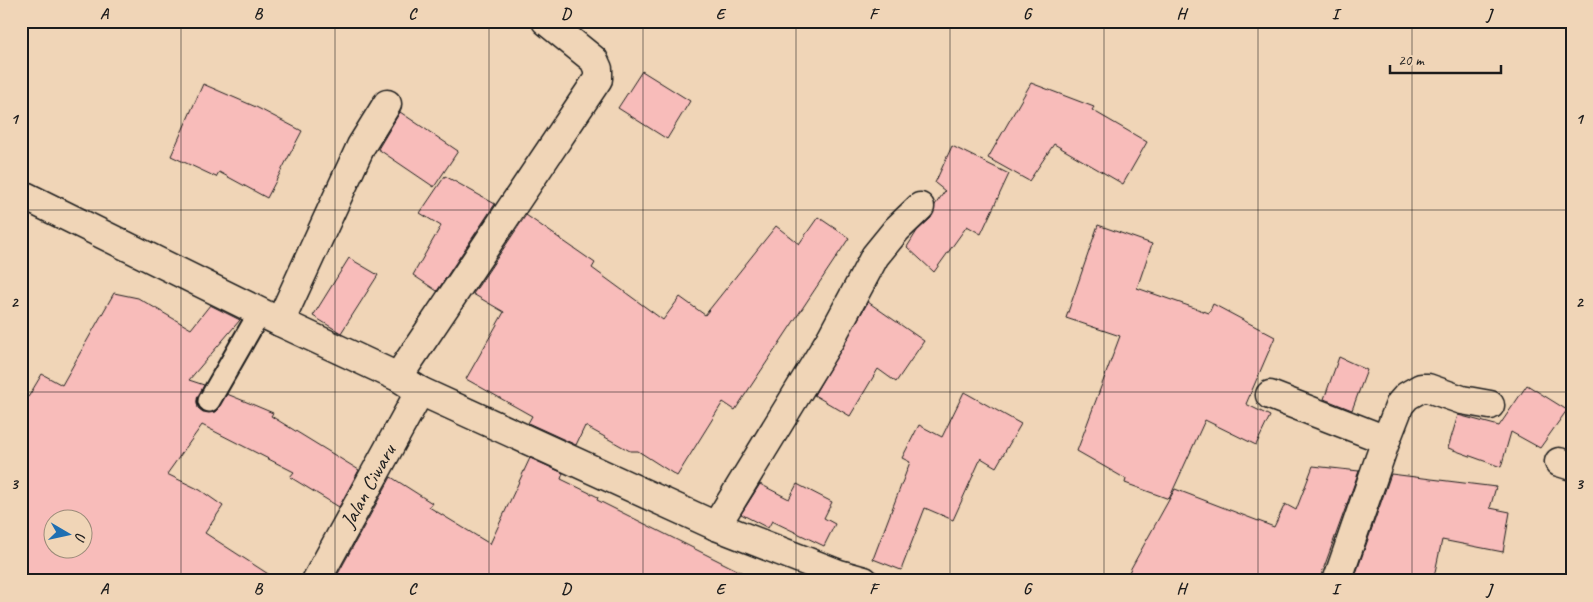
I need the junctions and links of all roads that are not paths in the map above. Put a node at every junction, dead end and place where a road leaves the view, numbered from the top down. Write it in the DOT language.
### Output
graph roads {
  1 [pos="546,21"];
  2 [pos="387,104"];
  3 [pos="21,194"];
  4 [pos="920,207"];
  5 [pos="270,317"];
  6 [pos="410,384"];
  7 [pos="1270,395"];
  8 [pos="209,401"];
  9 [pos="1490,405"];
  10 [pos="1386,440"];
  11 [pos="716,526"];
  12 [pos="847,579"];
  13 [pos="316,581"];
  14 [pos="1337,581"];
  1 -- 6 [label="street, Jalan Ciwaru"];
  2 -- 5 [label="street"];
  3 -- 5 [label="street"];
  4 -- 11 [label="street"];
  5 -- 6 [label="street"];
  5 -- 8 [label="lane"];
  6 -- 11 [label="street"];
  6 -- 13 [label="street, Jalan Ciwaru"];
  7 -- 10 [label="street"];
  9 -- 10 [label="street"];
  10 -- 14 [label="street"];
  11 -- 12 [label="street"];
}
